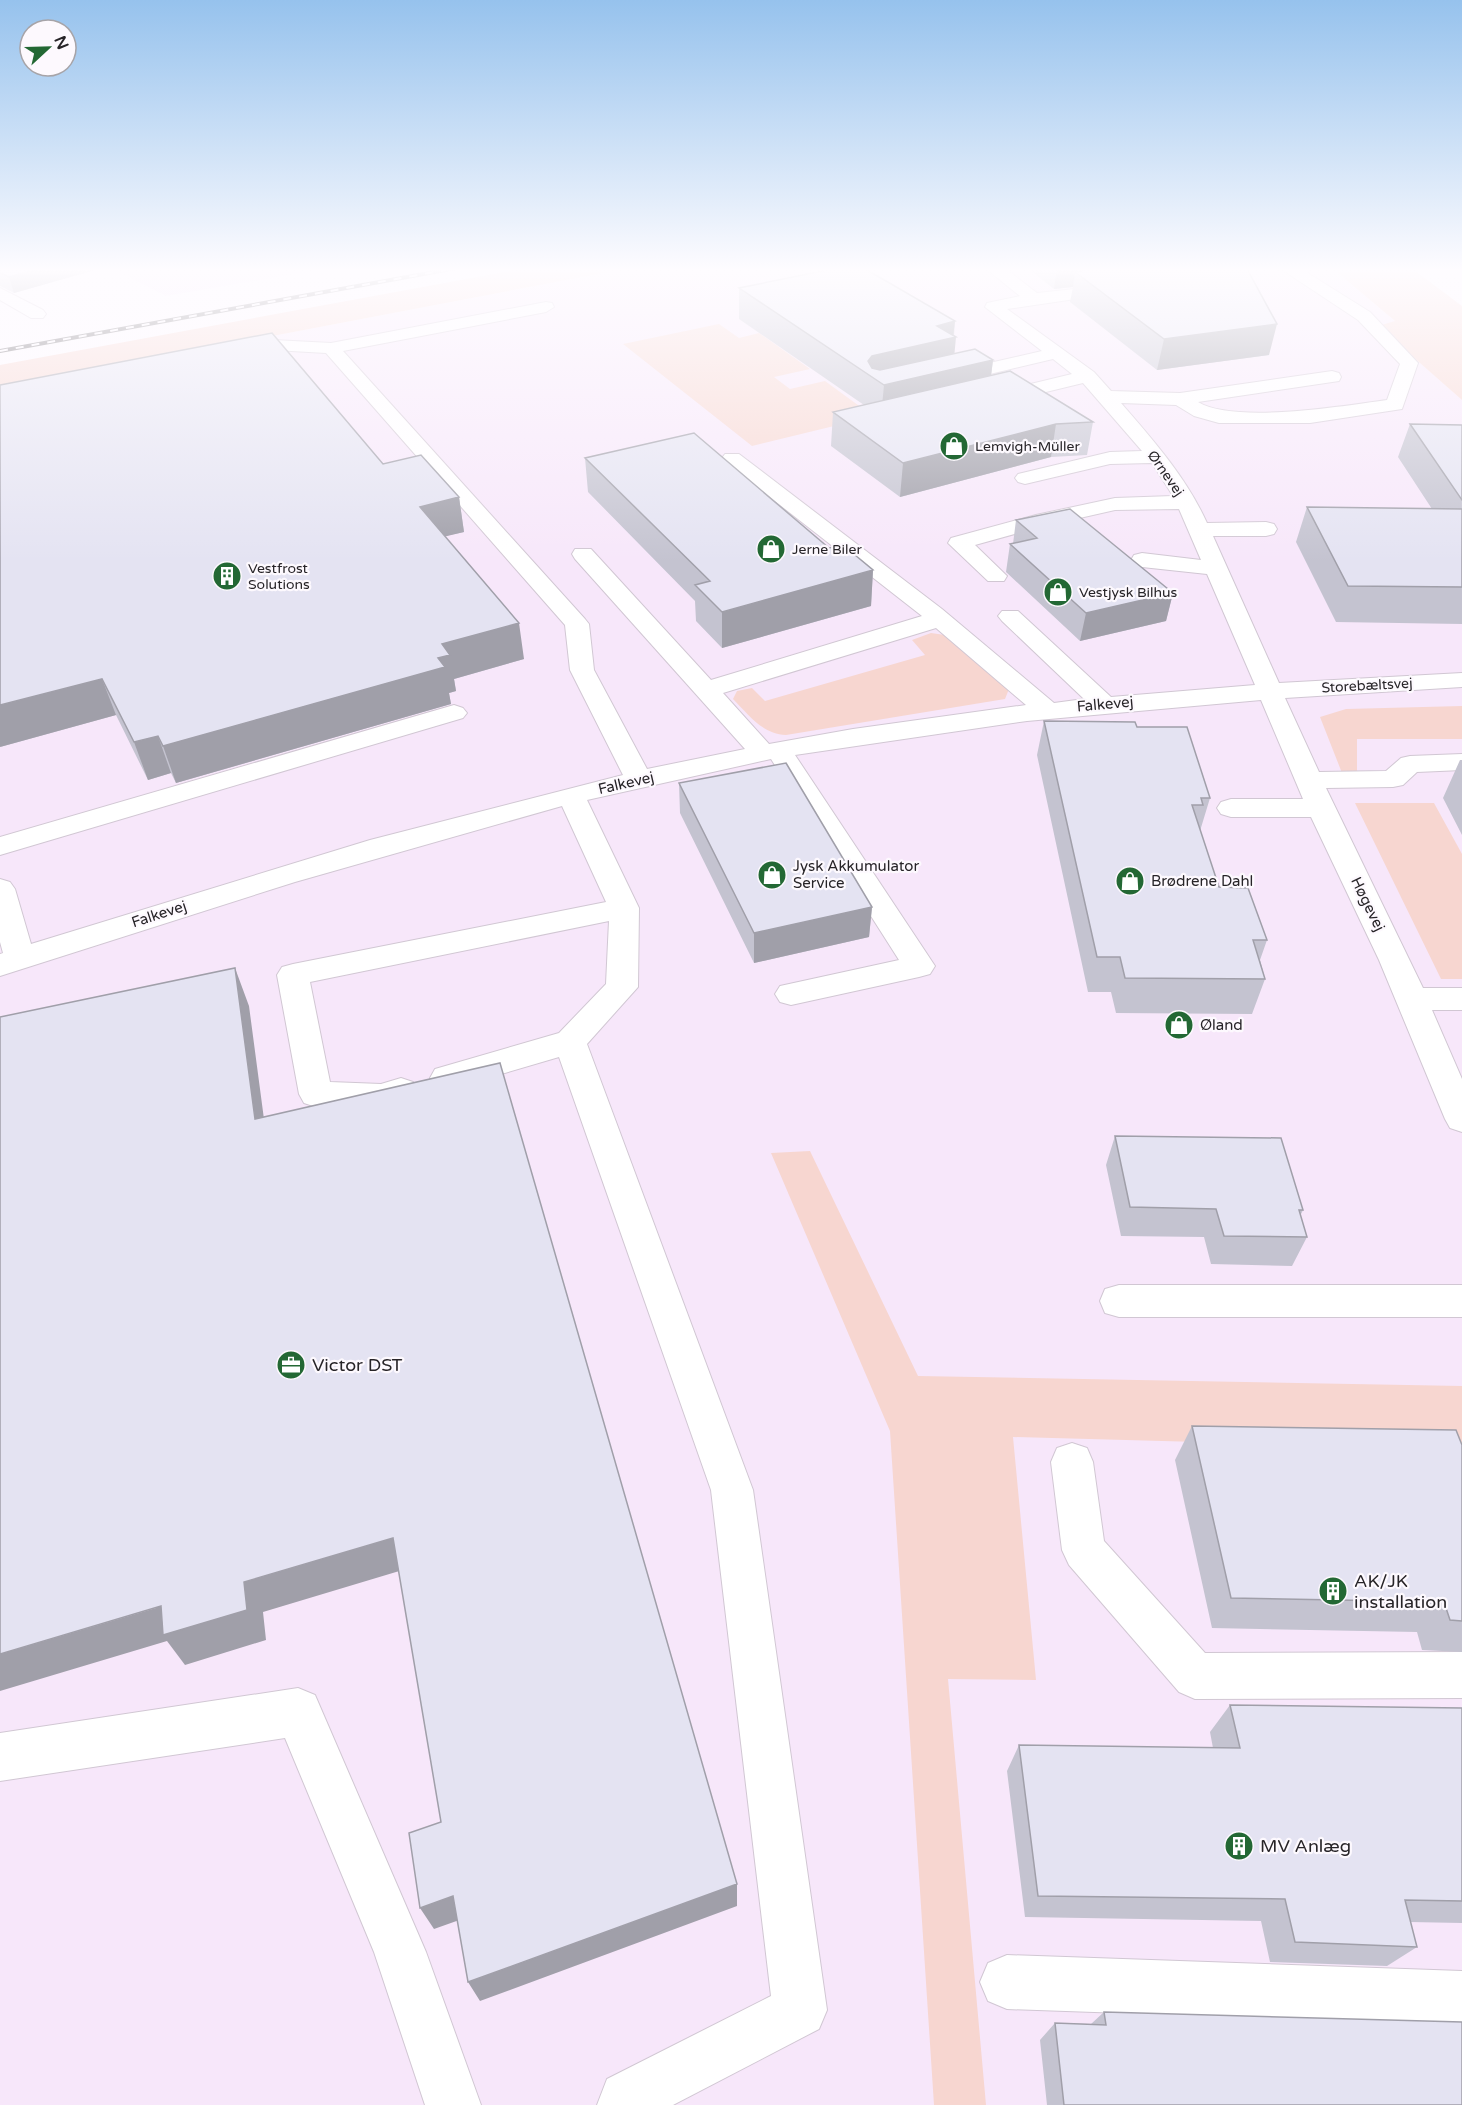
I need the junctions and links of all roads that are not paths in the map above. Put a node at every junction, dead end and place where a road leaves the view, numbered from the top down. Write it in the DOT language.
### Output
graph roads {
  1 [pos="346,365"];
  2 [pos="1003,365"];
  3 [pos="1073,365"];
  4 [pos="1408,365"];
  5 [pos="1087,376"];
  6 [pos="1332,377"];
  7 [pos="933,381"];
  8 [pos="1011,394"];
  9 [pos="1106,397"];
  10 [pos="1180,399"];
  11 [pos="976,403"];
  12 [pos="1030,407"];
  13 [pos="1090,445"];
  14 [pos="1158,457"];
  15 [pos="732,458"];
  16 [pos="1110,458"];
  17 [pos="1025,478"];
  18 [pos="1187,502"];
  19 [pos="1266,529"];
  20 [pos="1199,530"];
  21 [pos="583,554"];
  22 [pos="1142,560"];
  23 [pos="1216,567"];
  24 [pos="996,576"];
  25 [pos="1010,616"];
  26 [pos="939,618"];
  27 [pos="1462,680"];
  28 [pos="706,690"];
  29 [pos="1271,690"];
  30 [pos="1105,705"];
  31 [pos="1047,710"];
  32 [pos="454,713"];
  33 [pos="771,751"];
  34 [pos="1462,762"];
  35 [pos="639,780"];
  36 [pos="1310,780"];
  37 [pos="571,796"];
  38 [pos="1231,808"];
  39 [pos="1321,808"];
  40 [pos="0,846"];
  41 [pos="0,889"];
  42 [pos="624,908"];
  43 [pos="10,962"];
  44 [pos="791,994"];
  45 [pos="1412,999"];
  46 [pos="1462,999"];
  47 [pos="570,1042"];
  48 [pos="1462,1119"];
  49 [pos="1119,1301"];
  50 [pos="1462,1301"];
  51 [pos="1072,1461"];
  52 [pos="1462,1675"];
  53 [pos="0,1757"];
  54 [pos="1008,1982"];
  55 [pos="1462,1998"];
  56 [pos="453,2105"];
  57 [pos="625,2105"];
  1 -- 35 [label="street"];
  2 -- 7 [label="street"];
  3 -- 5 [label="street, Ørnevej"];
  4 -- 10 [label="street"];
  5 -- 8 [label="street"];
  5 -- 9 [label="street, Ørnevej"];
  6 -- 10 [label="street"];
  8 -- 11 [label="street"];
  8 -- 12 [label="street"];
  9 -- 10 [label="street"];
  9 -- 14 [label="street, Ørnevej"];
  13 -- 16 [label="street"];
  14 -- 16 [label="street"];
  14 -- 18 [label="street, Ørnevej"];
  15 -- 26 [label="street"];
  16 -- 17 [label="street"];
  18 -- 20 [label="street, Ørnevej"];
  18 -- 24 [label="street"];
  19 -- 20 [label="street"];
  20 -- 23 [label="street, Ørnevej"];
  21 -- 28 [label="street"];
  22 -- 23 [label="street"];
  23 -- 29 [label="street, Ørnevej"];
  25 -- 30 [label="street"];
  26 -- 28 [label="street"];
  26 -- 31 [label="street"];
  27 -- 29 [label="street, Storebæltsvej"];
  28 -- 33 [label="street"];
  29 -- 30 [label="street, Falkevej"];
  29 -- 36 [label="street, Høgevej"];
  30 -- 31 [label="street, Falkevej"];
  31 -- 33 [label="street, Falkevej"];
  32 -- 40 [label="street"];
  33 -- 35 [label="street, Falkevej"];
  33 -- 44 [label="street"];
  34 -- 36 [label="street"];
  35 -- 37 [label="street, Falkevej"];
  36 -- 39 [label="street, Høgevej"];
  37 -- 42 [label="street"];
  37 -- 43 [label="street, Falkevej"];
  38 -- 39 [label="street"];
  39 -- 45 [label="street, Høgevej"];
  41 -- 43 [label="street"];
  42 -- 47 [label="street"];
  42 -- 47 [label="street"];
  45 -- 46 [label="street"];
  45 -- 48 [label="street, Høgevej"];
  47 -- 57 [label="street"];
  49 -- 50 [label="street"];
  51 -- 52 [label="street"];
  53 -- 56 [label="street"];
  54 -- 55 [label="street"];
}
